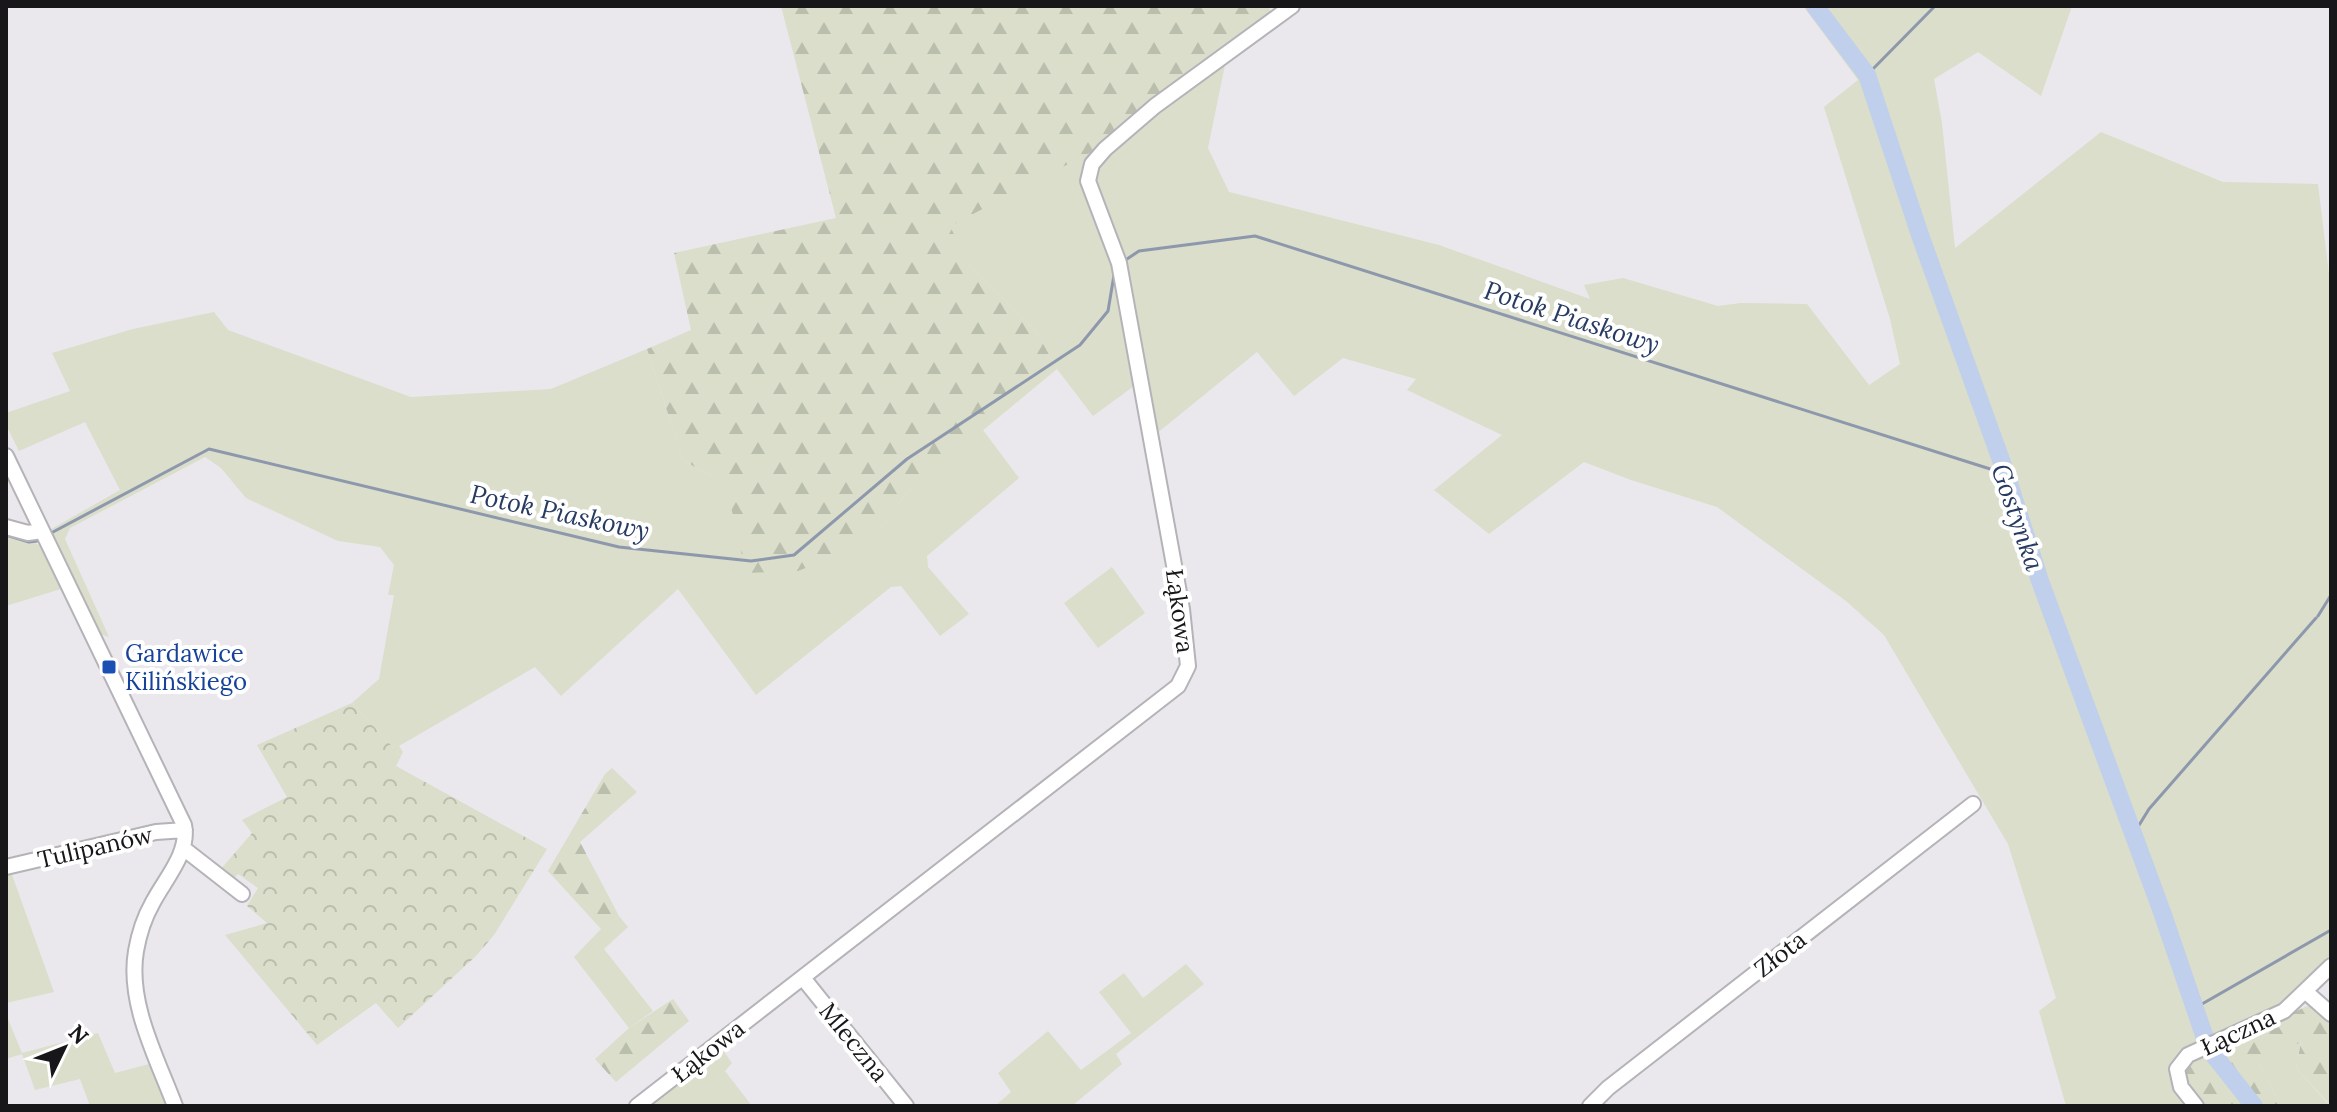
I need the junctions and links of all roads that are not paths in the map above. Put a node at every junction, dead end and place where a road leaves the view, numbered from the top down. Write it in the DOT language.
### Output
graph roads {
  1 [pos="1292,6"];
  2 [pos="6,456"];
  3 [pos="6,527"];
  4 [pos="42,531"];
  5 [pos="1973,804"];
  6 [pos="185,830"];
  7 [pos="183,848"];
  8 [pos="6,867"];
  9 [pos="242,894"];
  10 [pos="2331,966"];
  11 [pos="803,978"];
  12 [pos="2306,992"];
  13 [pos="2331,1014"];
  14 [pos="175,1106"];
  15 [pos="637,1106"];
  16 [pos="906,1106"];
  17 [pos="1590,1106"];
  18 [pos="2196,1106"];
  1 -- 11 [label="street, Łąkowa"];
  2 -- 4 [label="street"];
  3 -- 4 [label="street"];
  4 -- 6 [label="street"];
  5 -- 17 [label="street, Złota"];
  6 -- 7 [label="street"];
  6 -- 8 [label="street, Tulipanów"];
  7 -- 9 [label="street"];
  7 -- 14 [label="street"];
  10 -- 12 [label="street, Łączna"];
  11 -- 15 [label="street, Łąkowa"];
  11 -- 16 [label="street, Mleczna"];
  12 -- 13 [label="street"];
  12 -- 18 [label="street, Łączna"];
}
